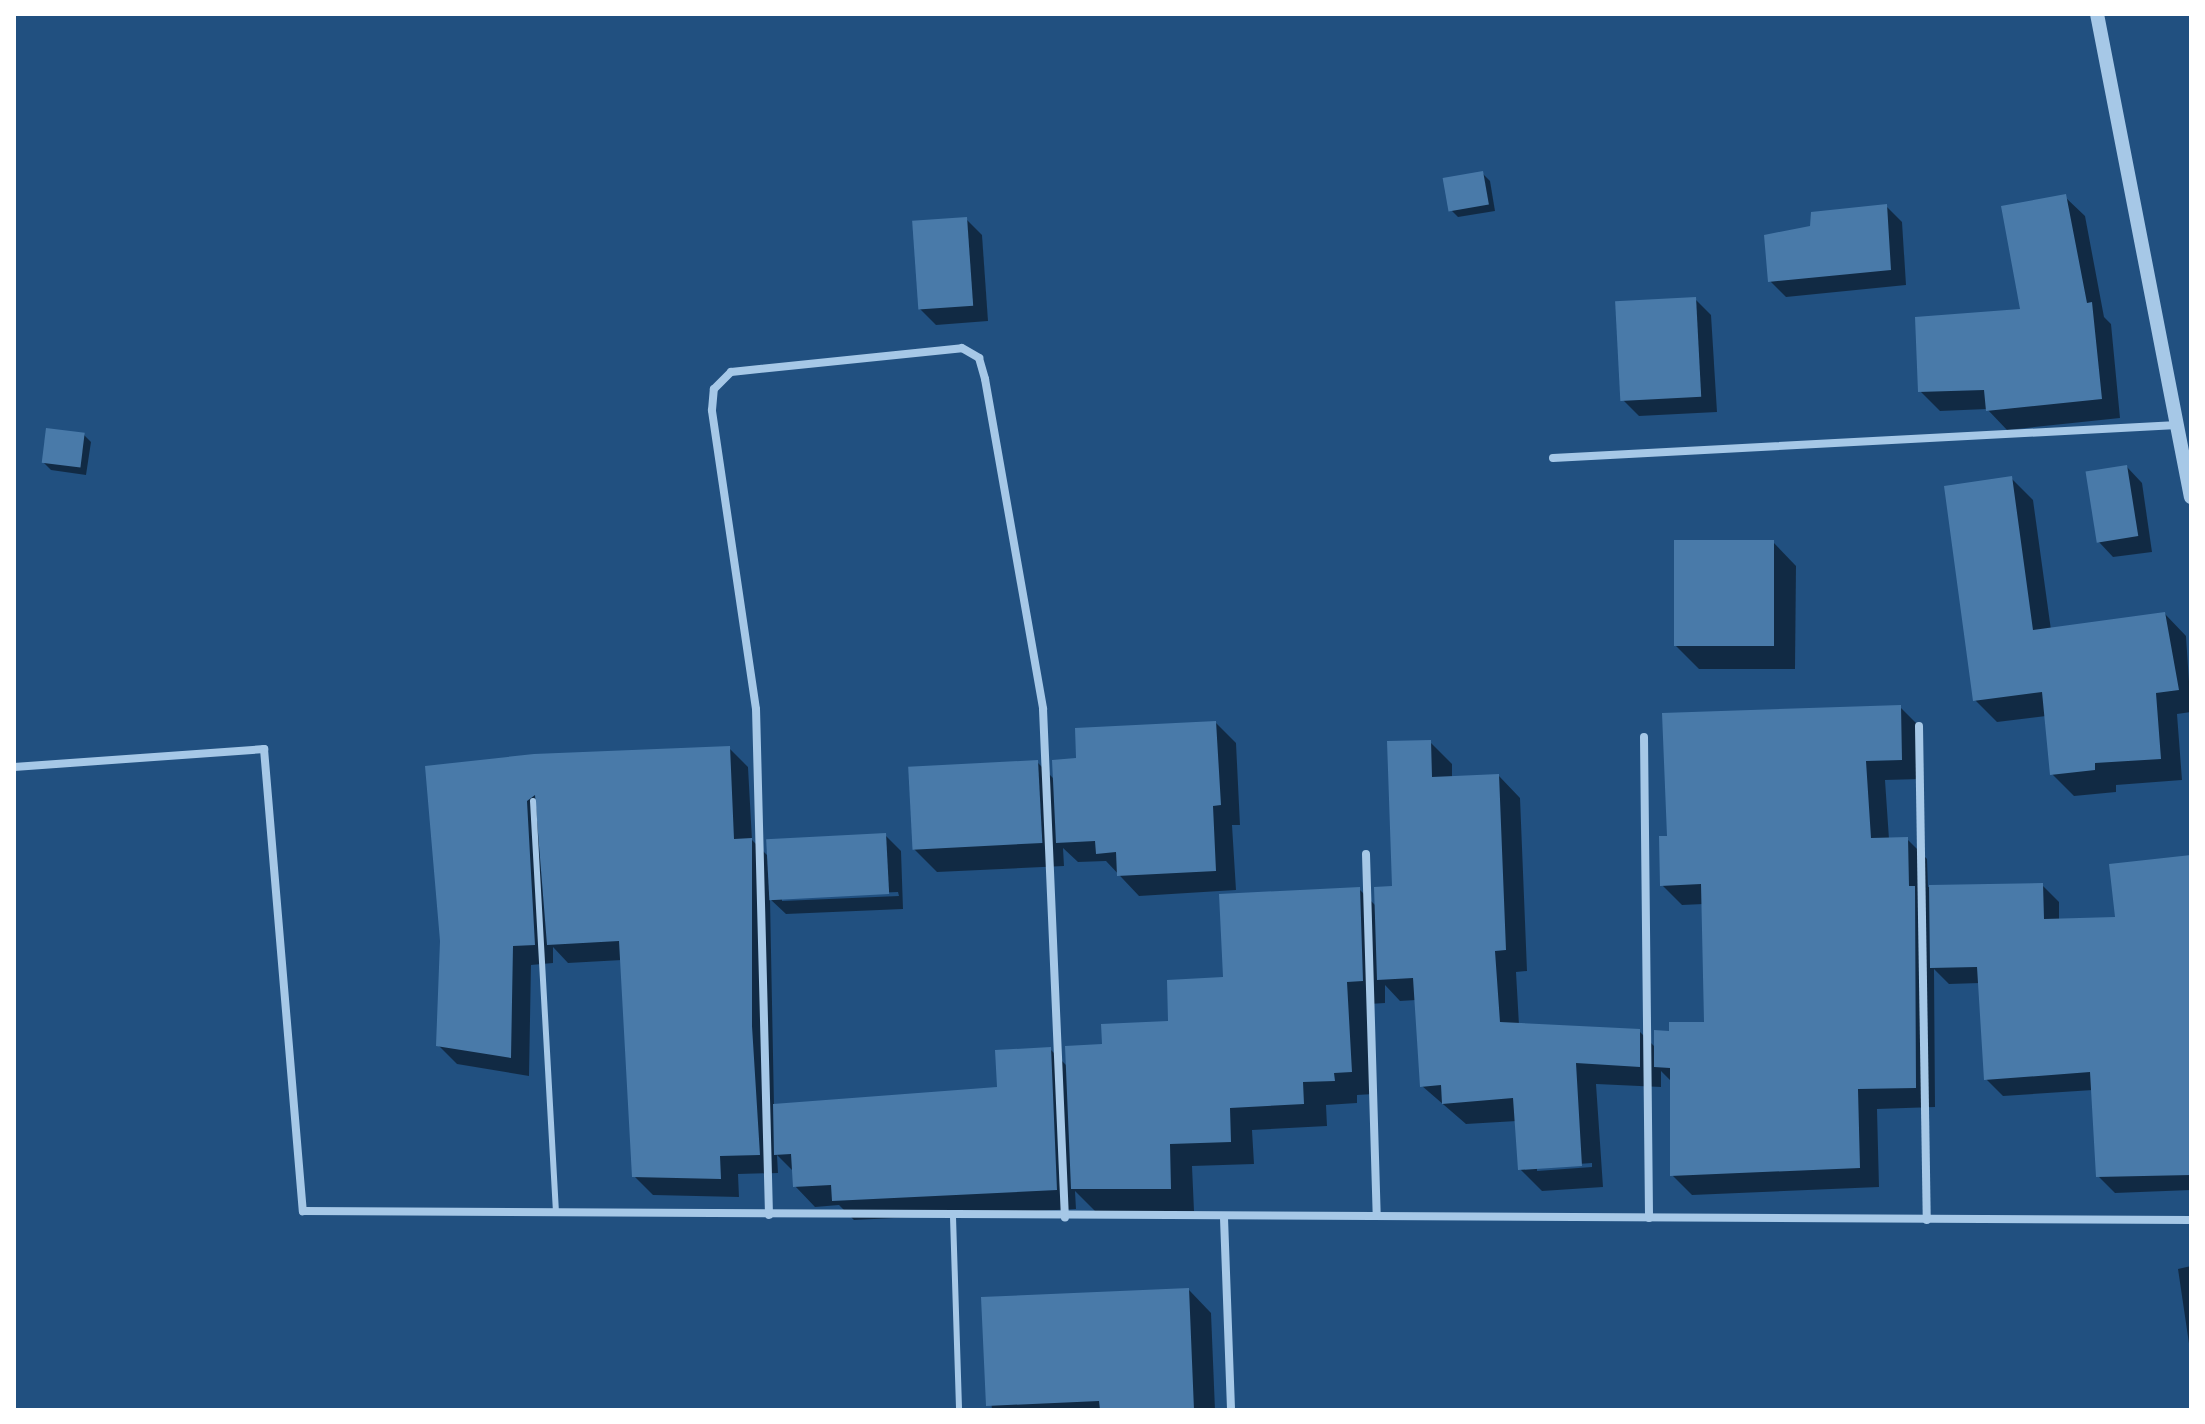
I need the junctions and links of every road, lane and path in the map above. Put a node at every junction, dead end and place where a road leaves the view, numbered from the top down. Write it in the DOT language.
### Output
graph roads {
  1 [pos="2097,14"];
  2 [pos="2177,425"];
  3 [pos="1553,458"];
  4 [pos="2191,497"];
  5 [pos="1919,726"];
  6 [pos="1644,737"];
  7 [pos="14,767"];
  8 [pos="533,801"];
  9 [pos="1366,854"];
  10 [pos="556,1212"];
  11 [pos="769,1215"];
  12 [pos="1377,1216"];
  13 [pos="953,1217"];
  14 [pos="1065,1218"];
  15 [pos="1224,1218"];
  16 [pos="1649,1218"];
  17 [pos="1927,1220"];
  18 [pos="2191,1220"];
  19 [pos="959,1410"];
  20 [pos="1231,1410"];
  1 -- 2 [label="street"];
  2 -- 3 [label="street"];
  2 -- 4 [label="street"];
  5 -- 17 [label="street"];
  6 -- 16 [label="street"];
  7 -- 10 [label="street"];
  8 -- 10 [label="lane"];
  9 -- 12 [label="street"];
  10 -- 11 [label="street"];
  11 -- 13 [label="street"];
  11 -- 14 [label="street"];
  12 -- 15 [label="street"];
  12 -- 16 [label="street"];
  13 -- 14 [label="street"];
  13 -- 19 [label="lane"];
  14 -- 15 [label="street"];
  15 -- 20 [label="street"];
  16 -- 17 [label="street"];
  17 -- 18 [label="street"];
}
